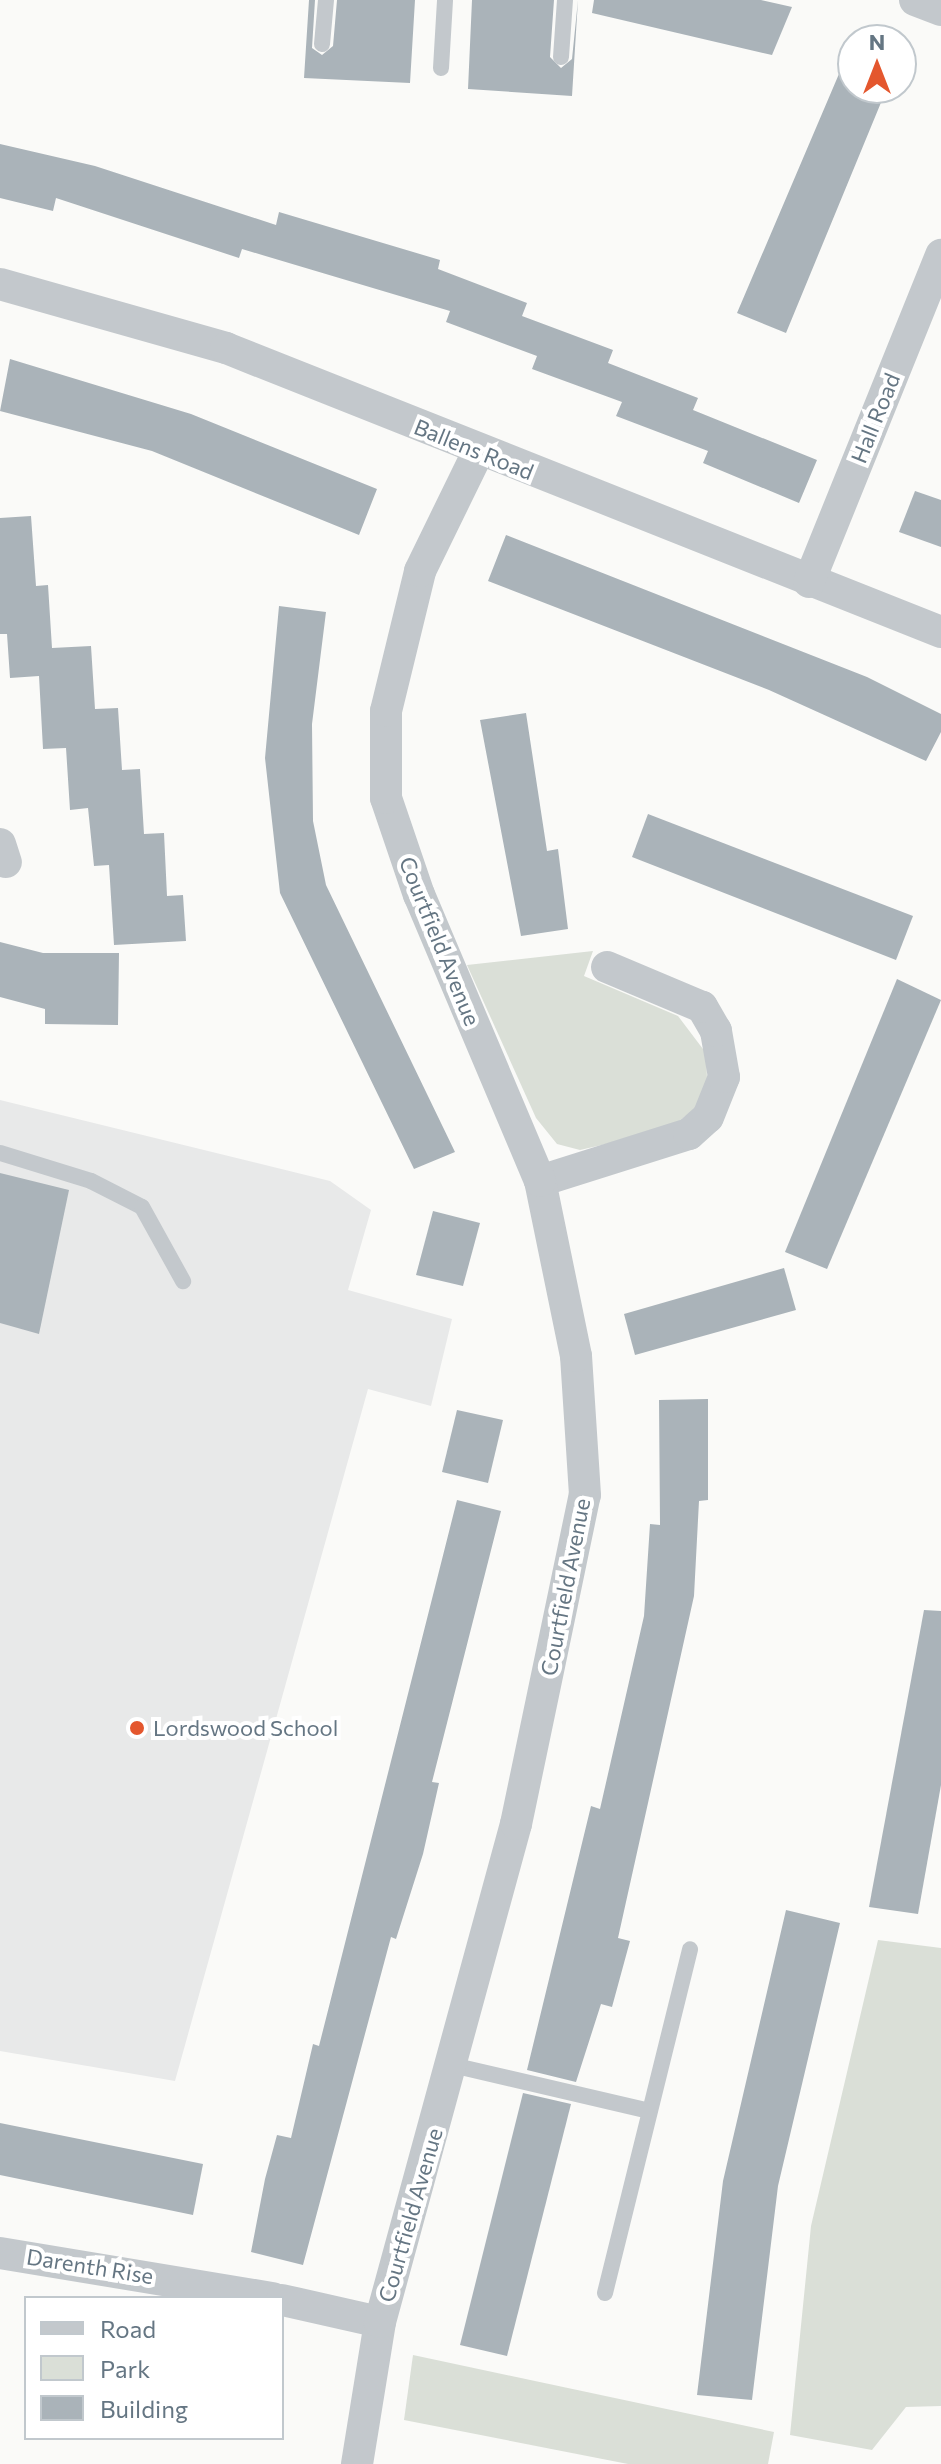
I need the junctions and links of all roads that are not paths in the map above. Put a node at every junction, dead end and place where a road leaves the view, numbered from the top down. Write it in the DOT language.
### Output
graph roads {
  1 [pos="326,0"];
  2 [pos="445,0"];
  3 [pos="565,0"];
  4 [pos="915,0"];
  5 [pos="941,10"];
  6 [pos="322,44"];
  7 [pos="561,57"];
  8 [pos="441,68"];
  9 [pos="941,255"];
  10 [pos="0,284"];
  11 [pos="479,450"];
  12 [pos="809,582"];
  13 [pos="941,632"];
  14 [pos="607,967"];
  15 [pos="0,1153"];
  16 [pos="540,1181"];
  17 [pos="183,1281"];
  18 [pos="690,1949"];
  19 [pos="452,2065"];
  20 [pos="646,2110"];
  21 [pos="0,2253"];
  22 [pos="605,2293"];
  23 [pos="261,2296"];
  24 [pos="284,2300"];
  25 [pos="380,2322"];
  26 [pos="357,2464"];
  1 -- 6 [label="lane"];
  2 -- 8 [label="lane"];
  3 -- 7 [label="lane"];
  4 -- 5 [label="street"];
  9 -- 12 [label="street, Hall Road"];
  10 -- 11 [label="street, Ballens Road"];
  11 -- 12 [label="street, Ballens Road"];
  11 -- 16 [label="street, Courtfield Avenue"];
  12 -- 13 [label="street, Ballens Road"];
  14 -- 16 [label="street"];
  15 -- 17 [label="lane"];
  16 -- 19 [label="street, Courtfield Avenue"];
  18 -- 20 [label="lane"];
  19 -- 20 [label="lane"];
  19 -- 25 [label="street, Courtfield Avenue"];
  20 -- 22 [label="lane"];
  21 -- 23 [label="street, Darenth Rise"];
  24 -- 25 [label="street"];
  25 -- 26 [label="street, Courtfield Avenue"];
}
